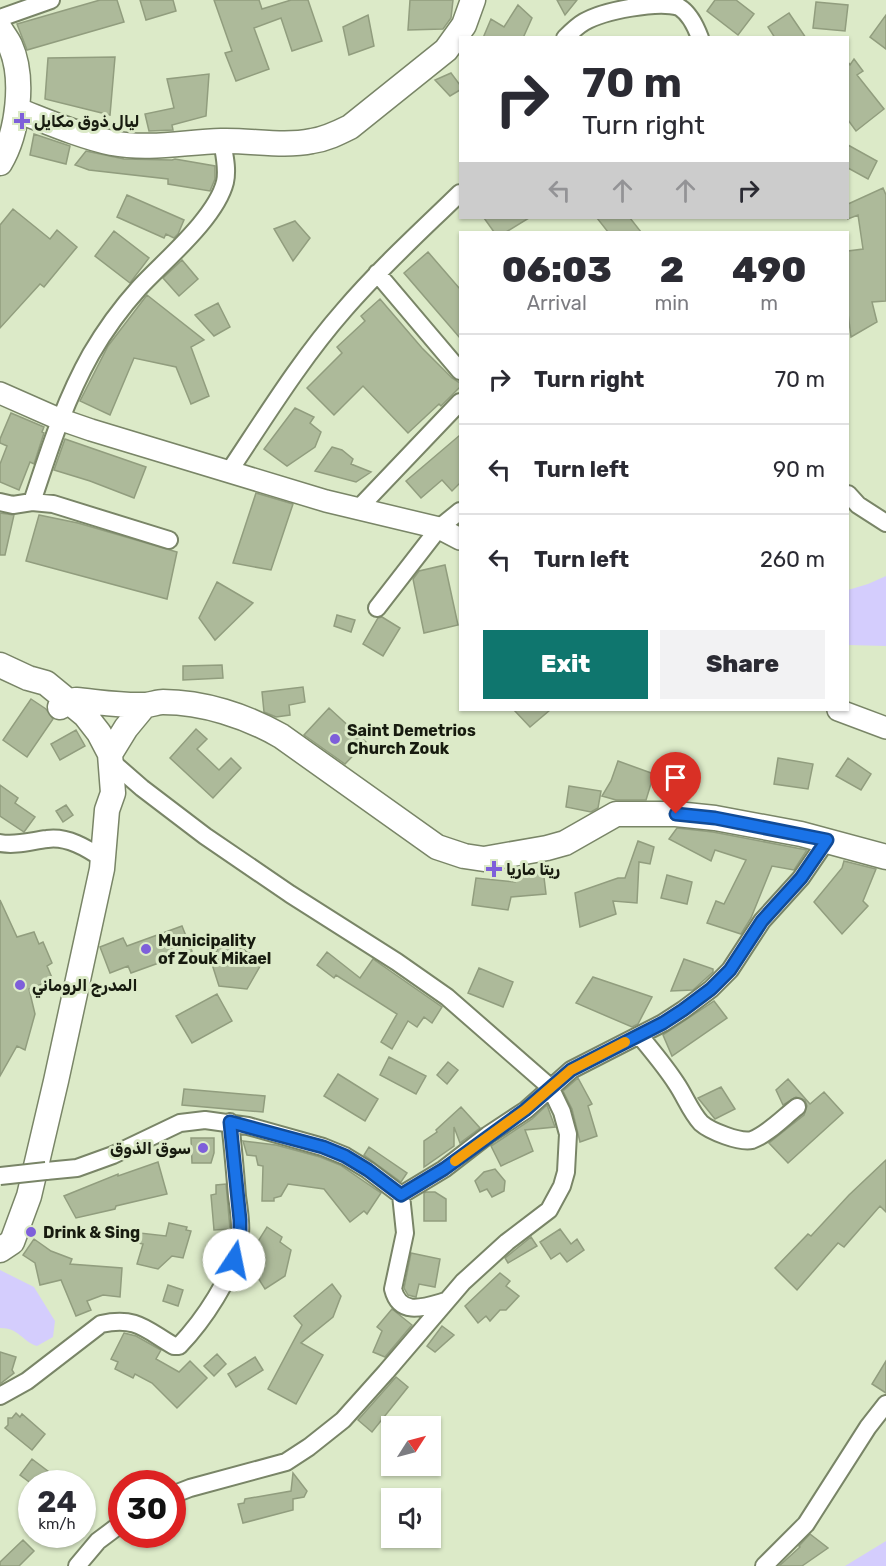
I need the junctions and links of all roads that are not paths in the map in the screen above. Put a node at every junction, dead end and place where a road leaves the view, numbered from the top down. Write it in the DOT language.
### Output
graph roads {
  1 [pos="51,0"];
  2 [pos="473,0"];
  3 [pos="667,1"];
  4 [pos="0,18"];
  5 [pos="0,29"];
  6 [pos="460,36"];
  7 [pos="567,36"];
  8 [pos="699,36"];
  9 [pos="459,39"];
  10 [pos="453,53"];
  11 [pos="17,110"];
  12 [pos="222,141"];
  13 [pos="0,163"];
  14 [pos="459,194"];
  15 [pos="377,273"];
  16 [pos="459,370"];
  17 [pos="0,393"];
  18 [pos="459,403"];
  19 [pos="59,419"];
  20 [pos="230,470"];
  21 [pos="849,495"];
  22 [pos="0,502"];
  23 [pos="32,502"];
  24 [pos="358,509"];
  25 [pos="459,512"];
  26 [pos="885,520"];
  27 [pos="439,528"];
  28 [pos="459,538"];
  29 [pos="169,540"];
  30 [pos="376,608"];
  31 [pos="0,666"];
  32 [pos="59,700"];
  33 [pos="153,704"];
  34 [pos="841,711"];
  35 [pos="886,728"];
  36 [pos="110,757"];
  37 [pos="142,788"];
  38 [pos="108,799"];
  39 [pos="827,840"];
  40 [pos="0,843"];
  41 [pos="886,857"];
  42 [pos="104,859"];
  43 [pos="640,1036"];
  44 [pos="550,1088"];
  45 [pos="797,1107"];
  46 [pos="230,1122"];
  47 [pos="0,1176"];
  48 [pos="401,1195"];
  49 [pos="0,1250"];
  50 [pos="446,1301"];
  51 [pos="0,1396"];
  52 [pos="886,1404"];
  53 [pos="186,1490"];
  54 [pos="108,1534"];
  55 [pos="77,1566"];
  56 [pos="764,1566"];
  1 -- 4 [label="street"];
  2 -- 6 [label="main road"];
  3 -- 7 [label="street"];
  3 -- 8 [label="street"];
  5 -- 11 [label="main road"];
  9 -- 10 [label="main road"];
  10 -- 12 [label="main road"];
  11 -- 12 [label="main road"];
  11 -- 13 [label="main road"];
  12 -- 19 [label="street"];
  14 -- 15 [label="street"];
  15 -- 16 [label="street"];
  15 -- 20 [label="street"];
  17 -- 19 [label="street"];
  18 -- 24 [label="street"];
  19 -- 20 [label="street"];
  19 -- 23 [label="street"];
  20 -- 24 [label="street"];
  21 -- 26 [label="street"];
  22 -- 23 [label="street"];
  23 -- 29 [label="street"];
  24 -- 27 [label="street"];
  25 -- 27 [label="street"];
  27 -- 28 [label="street"];
  27 -- 30 [label="street"];
  31 -- 32 [label="main road"];
  32 -- 33 [label="main road"];
  32 -- 36 [label="main road"];
  32 -- 38 [label="main road"];
  33 -- 36 [label="main road"];
  33 -- 39 [label="main road"];
  34 -- 35 [label="street"];
  36 -- 37 [label="street"];
  36 -- 38 [label="main road"];
  37 -- 38 [label="street"];
  37 -- 44 [label="street"];
  38 -- 42 [label="main road"];
  39 -- 41 [label="main road"];
  39 -- 43 [label="street"];
  40 -- 42 [label="street"];
  42 -- 49 [label="main road"];
  43 -- 44 [label="street"];
  43 -- 45 [label="street"];
  44 -- 48 [label="street"];
  44 -- 50 [label="street"];
  46 -- 47 [label="street, bridge"];
  46 -- 48 [label="street"];
  46 -- 51 [label="street"];
  48 -- 50 [label="street"];
  50 -- 53 [label="street"];
  52 -- 56 [label="street"];
  54 -- 55 [label="street"];
}
